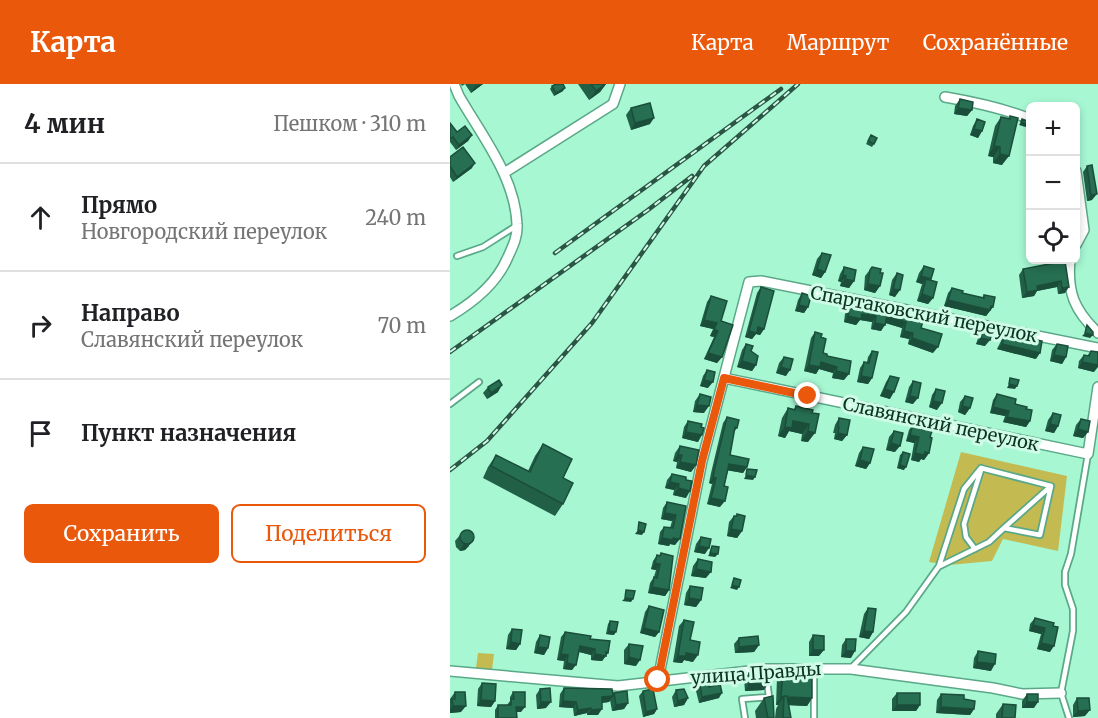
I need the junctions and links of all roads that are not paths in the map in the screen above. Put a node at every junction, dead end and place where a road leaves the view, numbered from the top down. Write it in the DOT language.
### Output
graph roads {
  1 [pos="454,84"];
  2 [pos="620,84"];
  3 [pos="945,97"];
  4 [pos="1026,117"];
  5 [pos="504,173"];
  6 [pos="1080,200"];
  7 [pos="518,225"];
  8 [pos="1080,238"];
  9 [pos="457,256"];
  10 [pos="1070,264"];
  11 [pos="450,316"];
  12 [pos="1098,333"];
  13 [pos="1098,348"];
  14 [pos="724,378"];
  15 [pos="479,382"];
  16 [pos="1098,387"];
  17 [pos="450,404"];
  18 [pos="1088,454"];
  19 [pos="981,468"];
  20 [pos="1051,486"];
  21 [pos="1004,528"];
  22 [pos="975,549"];
  23 [pos="939,566"];
  24 [pos="814,668"];
  25 [pos="766,669"];
  26 [pos="851,669"];
  27 [pos="450,671"];
  28 [pos="658,680"];
  29 [pos="1061,693"];
  30 [pos="744,718"];
  31 [pos="814,718"];
  32 [pos="1069,718"];
  1 -- 5 [label="street"];
  2 -- 5 [label="street"];
  3 -- 4 [label="street"];
  5 -- 7 [label="street"];
  6 -- 8 [label="street"];
  7 -- 9 [label="lane"];
  7 -- 11 [label="street"];
  10 -- 12 [label="street"];
  13 -- 14 [label="street, Спартаковский переулок"];
  14 -- 18 [label="street, Славянский переулок"];
  14 -- 28 [label="street"];
  15 -- 17 [label="lane"];
  16 -- 18 [label="street"];
  18 -- 29 [label="lane"];
  19 -- 20 [label="lane"];
  19 -- 22 [label="lane"];
  19 -- 23 [label="lane"];
  20 -- 21 [label="lane"];
  20 -- 21 [label="lane"];
  21 -- 22 [label="lane"];
  22 -- 23 [label="lane"];
  23 -- 26 [label="lane"];
  24 -- 25 [label="street, улица Правды"];
  24 -- 26 [label="street, улица Правды"];
  24 -- 31 [label="lane"];
  25 -- 28 [label="street, улица Правды"];
  25 -- 30 [label="lane"];
  26 -- 29 [label="street, улица Правды"];
  27 -- 28 [label="street, улица Правды"];
  29 -- 32 [label="lane"];
}
